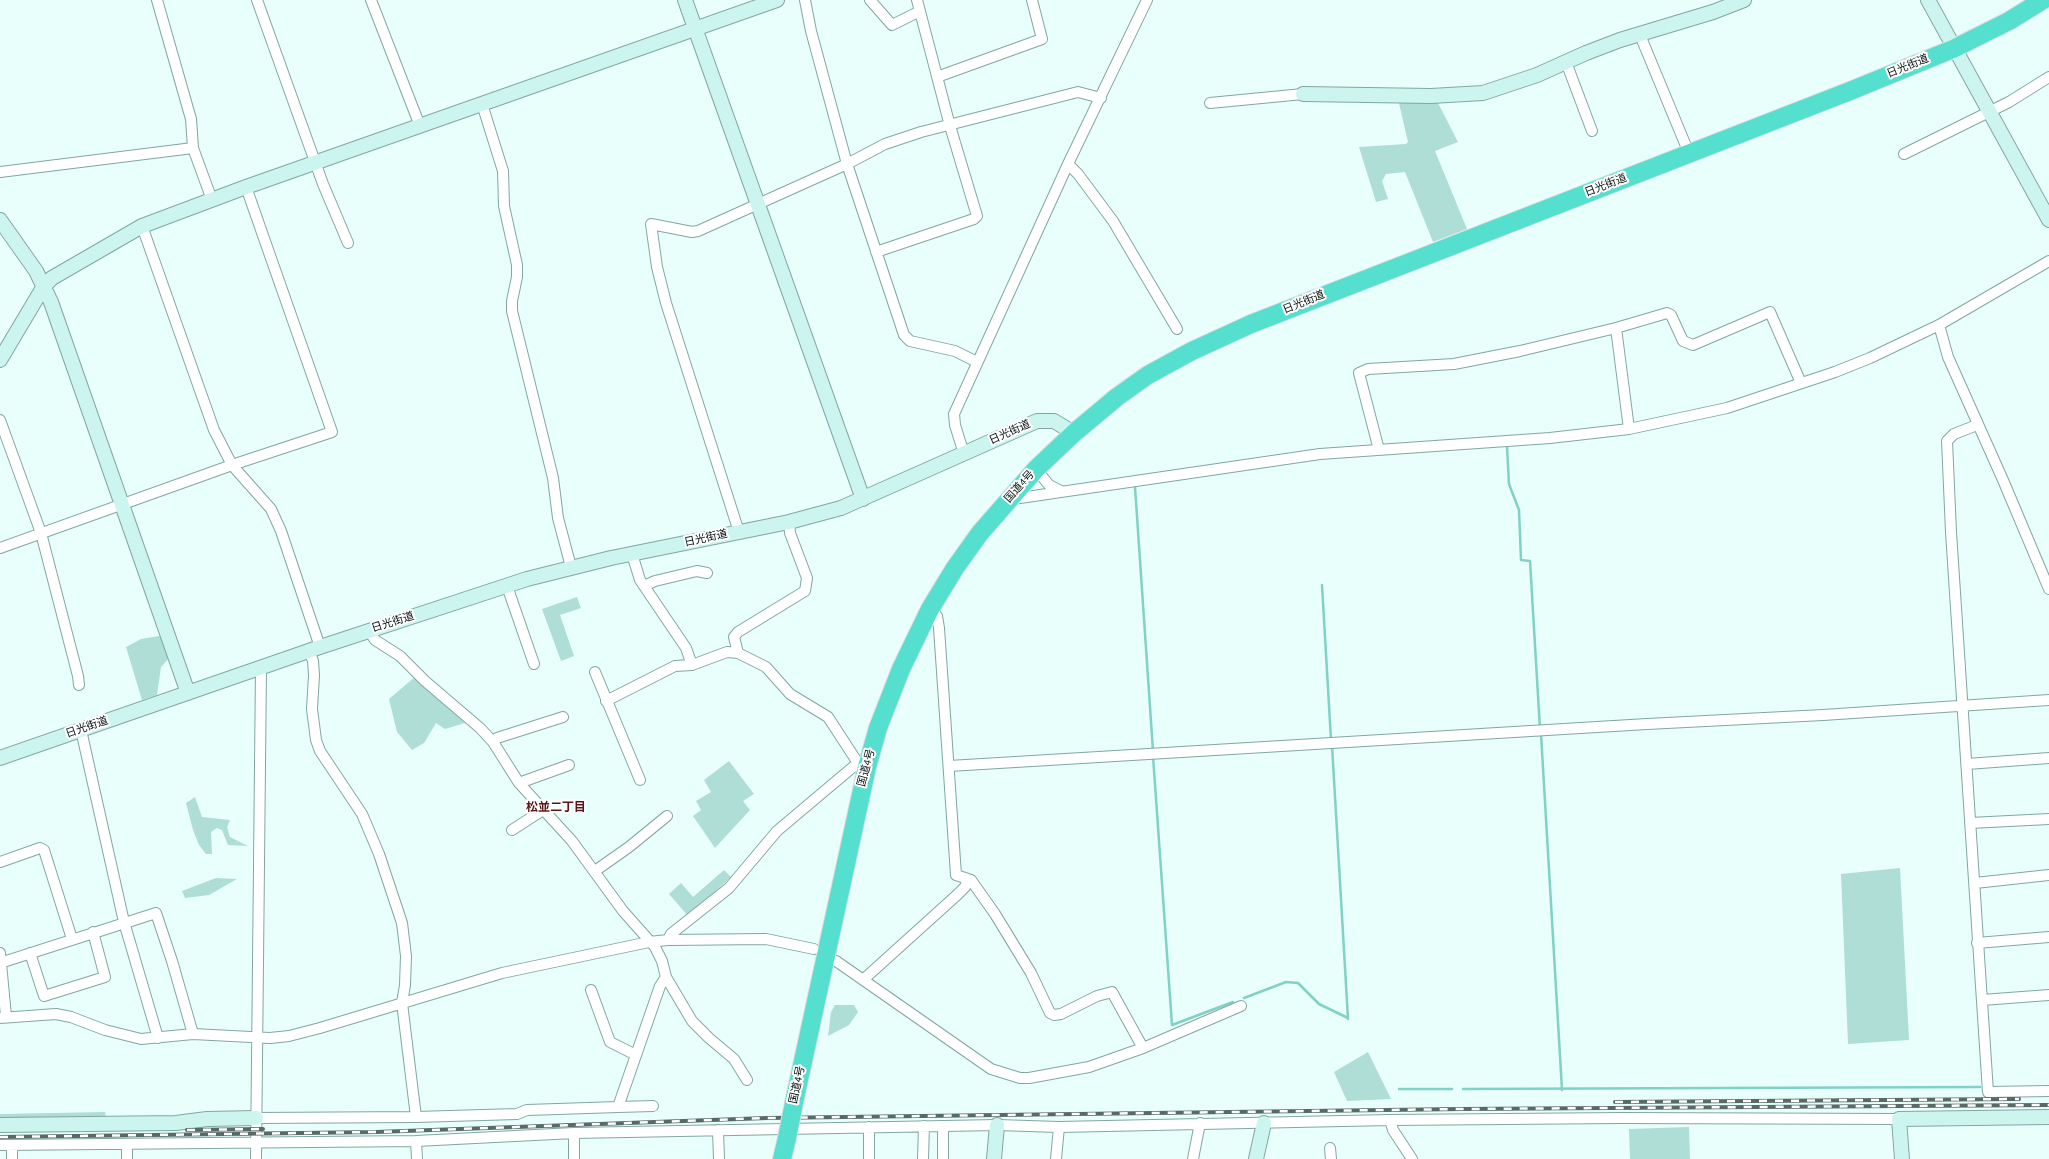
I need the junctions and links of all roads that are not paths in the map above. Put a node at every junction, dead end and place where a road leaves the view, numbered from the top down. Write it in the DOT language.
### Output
graph roads {
  1 [pos="157,0"];
  2 [pos="258,0"];
  3 [pos="371,0"];
  4 [pos="685,0"];
  5 [pos="777,0"];
  6 [pos="805,0"];
  7 [pos="870,0"];
  8 [pos="917,0"];
  9 [pos="1032,0"];
  10 [pos="1147,0"];
  11 [pos="1744,0"];
  12 [pos="1928,0"];
  13 [pos="2044,0"];
  14 [pos="920,11"];
  15 [pos="695,28"];
  16 [pos="1640,35"];
  17 [pos="1953,49"];
  18 [pos="1566,62"];
  19 [pos="937,77"];
  20 [pos="2049,77"];
  21 [pos="1303,94"];
  22 [pos="1101,98"];
  23 [pos="1210,103"];
  24 [pos="482,104"];
  25 [pos="1990,112"];
  26 [pos="420,126"];
  27 [pos="950,126"];
  28 [pos="1592,131"];
  29 [pos="1686,146"];
  30 [pos="194,148"];
  31 [pos="1904,154"];
  32 [pos="316,163"];
  33 [pos="847,164"];
  34 [pos="1068,164"];
  35 [pos="0,172"];
  36 [pos="246,187"];
  37 [pos="212,200"];
  38 [pos="758,205"];
  39 [pos="0,220"];
  40 [pos="2049,220"];
  41 [pos="142,226"];
  42 [pos="348,243"];
  43 [pos="876,252"];
  44 [pos="2049,261"];
  45 [pos="44,286"];
  46 [pos="1939,325"];
  47 [pos="1616,328"];
  48 [pos="1177,329"];
  49 [pos="0,360"];
  50 [pos="977,362"];
  51 [pos="1801,383"];
  52 [pos="0,420"];
  53 [pos="1977,425"];
  54 [pos="1629,429"];
  55 [pos="1074,433"];
  56 [pos="1379,450"];
  57 [pos="964,454"];
  58 [pos="232,465"];
  59 [pos="1036,469"];
  60 [pos="1061,491"];
  61 [pos="863,499"];
  62 [pos="1007,501"];
  63 [pos="122,504"];
  64 [pos="789,522"];
  65 [pos="739,532"];
  66 [pos="41,533"];
  67 [pos="0,548"];
  68 [pos="632,554"];
  69 [pos="571,567"];
  70 [pos="707,573"];
  71 [pos="507,586"];
  72 [pos="644,586"];
  73 [pos="2049,589"];
  74 [pos="930,609"];
  75 [pos="369,631"];
  76 [pos="315,649"];
  77 [pos="738,653"];
  78 [pos="534,664"];
  79 [pos="692,665"];
  80 [pos="261,668"];
  81 [pos="595,672"];
  82 [pos="78,685"];
  83 [pos="188,693"];
  84 [pos="2049,700"];
  85 [pos="606,701"];
  86 [pos="1963,705"];
  87 [pos="563,717"];
  88 [pos="81,730"];
  89 [pos="493,742"];
  90 [pos="0,758"];
  91 [pos="2049,758"];
  92 [pos="1967,764"];
  93 [pos="569,765"];
  94 [pos="863,766"];
  95 [pos="948,766"];
  96 [pos="640,780"];
  97 [pos="518,783"];
  98 [pos="543,810"];
  99 [pos="667,816"];
  100 [pos="2049,818"];
  101 [pos="1970,823"];
  102 [pos="512,830"];
  103 [pos="0,862"];
  104 [pos="595,871"];
  105 [pos="2049,875"];
  106 [pos="968,878"];
  107 [pos="1975,883"];
  108 [pos="124,922"];
  109 [pos="93,932"];
  110 [pos="2049,937"];
  111 [pos="72,939"];
  112 [pos="668,940"];
  113 [pos="649,942"];
  114 [pos="1977,943"];
  115 [pos="814,949"];
  116 [pos="30,953"];
  117 [pos="1,959"];
  118 [pos="836,961"];
  119 [pos="666,977"];
  120 [pos="864,979"];
  121 [pos="591,990"];
  122 [pos="2049,995"];
  123 [pos="1982,1000"];
  124 [pos="402,1003"];
  125 [pos="1241,1006"];
  126 [pos="3,1017"];
  127 [pos="193,1034"];
  128 [pos="257,1036"];
  129 [pos="158,1038"];
  130 [pos="1143,1048"];
  131 [pos="636,1054"];
  132 [pos="747,1080"];
  133 [pos="2049,1091"];
  134 [pos="653,1106"];
  135 [pos="618,1107"];
  136 [pos="416,1117"];
  137 [pos="2049,1117"];
  138 [pos="256,1118"];
  139 [pos="1900,1119"];
  140 [pos="1390,1120"];
  141 [pos="1200,1123"];
  142 [pos="1264,1123"];
  143 [pos="0,1125"];
  144 [pos="997,1125"];
  145 [pos="924,1126"];
  146 [pos="943,1126"];
  147 [pos="869,1127"];
  148 [pos="1059,1127"];
  149 [pos="718,1130"];
  150 [pos="574,1133"];
  151 [pos="416,1140"];
  152 [pos="127,1144"];
  153 [pos="256,1144"];
  154 [pos="0,1145"];
  155 [pos="12,1145"];
  156 [pos="1330,1148"];
  157 [pos="12,1159"];
  158 [pos="127,1159"];
  159 [pos="256,1159"];
  160 [pos="417,1159"];
  161 [pos="574,1159"];
  162 [pos="719,1159"];
  163 [pos="782,1159"];
  164 [pos="869,1159"];
  165 [pos="923,1159"];
  166 [pos="943,1159"];
  167 [pos="994,1159"];
  168 [pos="1056,1159"];
  169 [pos="1193,1159"];
  170 [pos="1256,1159"];
  171 [pos="1331,1159"];
  172 [pos="1412,1159"];
  173 [pos="1902,1159"];
  1 -- 30 [label="street"];
  2 -- 32 [label="street"];
  3 -- 26 [label="street"];
  4 -- 15 [label="street"];
  5 -- 15 [label="street"];
  6 -- 33 [label="street"];
  7 -- 14 [label="street"];
  8 -- 14 [label="street"];
  9 -- 19 [label="street"];
  10 -- 22 [label="street"];
  11 -- 16 [label="street"];
  12 -- 17 [label="street"];
  13 -- 17 [label="highway, 日光街道"];
  14 -- 19 [label="street"];
  15 -- 24 [label="street"];
  15 -- 38 [label="street"];
  16 -- 18 [label="street"];
  16 -- 29 [label="street"];
  17 -- 25 [label="street"];
  17 -- 55 [label="highway, 日光街道"];
  18 -- 21 [label="street"];
  18 -- 28 [label="street"];
  19 -- 27 [label="street"];
  20 -- 25 [label="street"];
  21 -- 23 [label="street"];
  22 -- 27 [label="street"];
  22 -- 34 [label="street"];
  24 -- 26 [label="street"];
  24 -- 69 [label="street"];
  25 -- 31 [label="street"];
  25 -- 40 [label="street"];
  26 -- 32 [label="street"];
  27 -- 33 [label="street"];
  27 -- 43 [label="street"];
  30 -- 35 [label="street"];
  30 -- 37 [label="street"];
  32 -- 36 [label="street"];
  32 -- 42 [label="street"];
  33 -- 38 [label="street"];
  33 -- 43 [label="street"];
  34 -- 48 [label="street"];
  34 -- 50 [label="street"];
  36 -- 37 [label="street"];
  36 -- 58 [label="street"];
  37 -- 41 [label="street"];
  38 -- 61 [label="street"];
  38 -- 65 [label="street"];
  39 -- 45 [label="street"];
  41 -- 45 [label="street"];
  41 -- 58 [label="street"];
  43 -- 50 [label="street"];
  44 -- 46 [label="street"];
  45 -- 49 [label="street"];
  45 -- 63 [label="street"];
  46 -- 51 [label="street"];
  46 -- 53 [label="street"];
  47 -- 51 [label="street"];
  47 -- 54 [label="street"];
  47 -- 56 [label="street"];
  50 -- 57 [label="street"];
  51 -- 54 [label="street"];
  52 -- 66 [label="street"];
  53 -- 73 [label="street"];
  53 -- 86 [label="street"];
  54 -- 56 [label="street"];
  55 -- 57 [label="street, 日光街道"];
  55 -- 59 [label="highway, 国道4号"];
  56 -- 60 [label="street"];
  57 -- 61 [label="street, 日光街道"];
  58 -- 63 [label="street"];
  58 -- 76 [label="street"];
  59 -- 60 [label="street"];
  59 -- 62 [label="highway, 国道4号"];
  60 -- 62 [label="street"];
  61 -- 64 [label="street, 日光街道"];
  62 -- 74 [label="highway, 国道4号"];
  63 -- 66 [label="street"];
  63 -- 83 [label="street"];
  64 -- 65 [label="street, 日光街道"];
  64 -- 77 [label="street"];
  65 -- 68 [label="street, 日光街道"];
  66 -- 67 [label="street"];
  66 -- 82 [label="street"];
  68 -- 69 [label="street, 日光街道"];
  68 -- 72 [label="street"];
  69 -- 71 [label="street, 日光街道"];
  70 -- 72 [label="street"];
  71 -- 75 [label="street, 日光街道"];
  71 -- 78 [label="street"];
  72 -- 79 [label="street"];
  74 -- 94 [label="highway, 国道4号"];
  74 -- 95 [label="street"];
  75 -- 76 [label="street, 日光街道"];
  75 -- 89 [label="street"];
  76 -- 80 [label="street, 日光街道"];
  76 -- 124 [label="street"];
  77 -- 79 [label="street"];
  77 -- 94 [label="street"];
  79 -- 85 [label="street"];
  80 -- 83 [label="street, 日光街道"];
  80 -- 128 [label="street"];
  81 -- 85 [label="street"];
  83 -- 88 [label="street, 日光街道"];
  84 -- 86 [label="street"];
  85 -- 96 [label="street"];
  86 -- 92 [label="street"];
  86 -- 95 [label="street"];
  87 -- 89 [label="street"];
  88 -- 90 [label="street, 日光街道"];
  88 -- 108 [label="street"];
  89 -- 97 [label="street"];
  91 -- 92 [label="street"];
  92 -- 101 [label="street"];
  93 -- 97 [label="street"];
  94 -- 112 [label="street"];
  94 -- 163 [label="highway, 国道4号, bridge"];
  95 -- 106 [label="street"];
  97 -- 98 [label="street"];
  98 -- 102 [label="street"];
  98 -- 104 [label="street"];
  99 -- 104 [label="street"];
  100 -- 101 [label="street"];
  101 -- 107 [label="street"];
  103 -- 111 [label="street"];
  104 -- 113 [label="street"];
  105 -- 107 [label="street"];
  106 -- 120 [label="street"];
  106 -- 130 [label="street"];
  107 -- 114 [label="street"];
  108 -- 109 [label="street"];
  108 -- 127 [label="street"];
  108 -- 129 [label="street"];
  109 -- 111 [label="street"];
  109 -- 116 [label="street"];
  110 -- 114 [label="street"];
  111 -- 116 [label="street"];
  112 -- 113 [label="street"];
  112 -- 115 [label="street"];
  113 -- 119 [label="street"];
  113 -- 124 [label="street"];
  114 -- 123 [label="street"];
  116 -- 117 [label="street"];
  117 -- 126 [label="street"];
  118 -- 120 [label="street"];
  119 -- 131 [label="street"];
  119 -- 132 [label="street"];
  120 -- 130 [label="street"];
  121 -- 131 [label="street"];
  122 -- 123 [label="street"];
  123 -- 133 [label="street"];
  124 -- 128 [label="street"];
  124 -- 136 [label="street"];
  125 -- 130 [label="street"];
  126 -- 129 [label="street"];
  127 -- 128 [label="street"];
  127 -- 129 [label="street"];
  128 -- 138 [label="street"];
  131 -- 135 [label="street"];
  134 -- 135 [label="street"];
  135 -- 136 [label="street"];
  136 -- 138 [label="street"];
  137 -- 139 [label="street"];
  138 -- 143 [label="street"];
  138 -- 153 [label="street"];
  139 -- 140 [label="street"];
  139 -- 173 [label="street"];
  140 -- 142 [label="street"];
  140 -- 172 [label="street"];
  141 -- 142 [label="street"];
  141 -- 148 [label="street"];
  141 -- 169 [label="street"];
  142 -- 170 [label="street"];
  144 -- 146 [label="street"];
  144 -- 148 [label="street"];
  144 -- 167 [label="street"];
  145 -- 146 [label="street"];
  145 -- 147 [label="street"];
  145 -- 165 [label="street"];
  146 -- 166 [label="street"];
  147 -- 149 [label="street"];
  147 -- 164 [label="street"];
  148 -- 168 [label="street"];
  149 -- 150 [label="street"];
  149 -- 162 [label="street"];
  150 -- 151 [label="street"];
  150 -- 161 [label="street"];
  151 -- 153 [label="street"];
  151 -- 160 [label="street"];
  152 -- 153 [label="street"];
  152 -- 155 [label="street"];
  152 -- 158 [label="street"];
  153 -- 159 [label="street"];
  154 -- 155 [label="street"];
  155 -- 157 [label="street"];
  156 -- 171 [label="street"];
}
